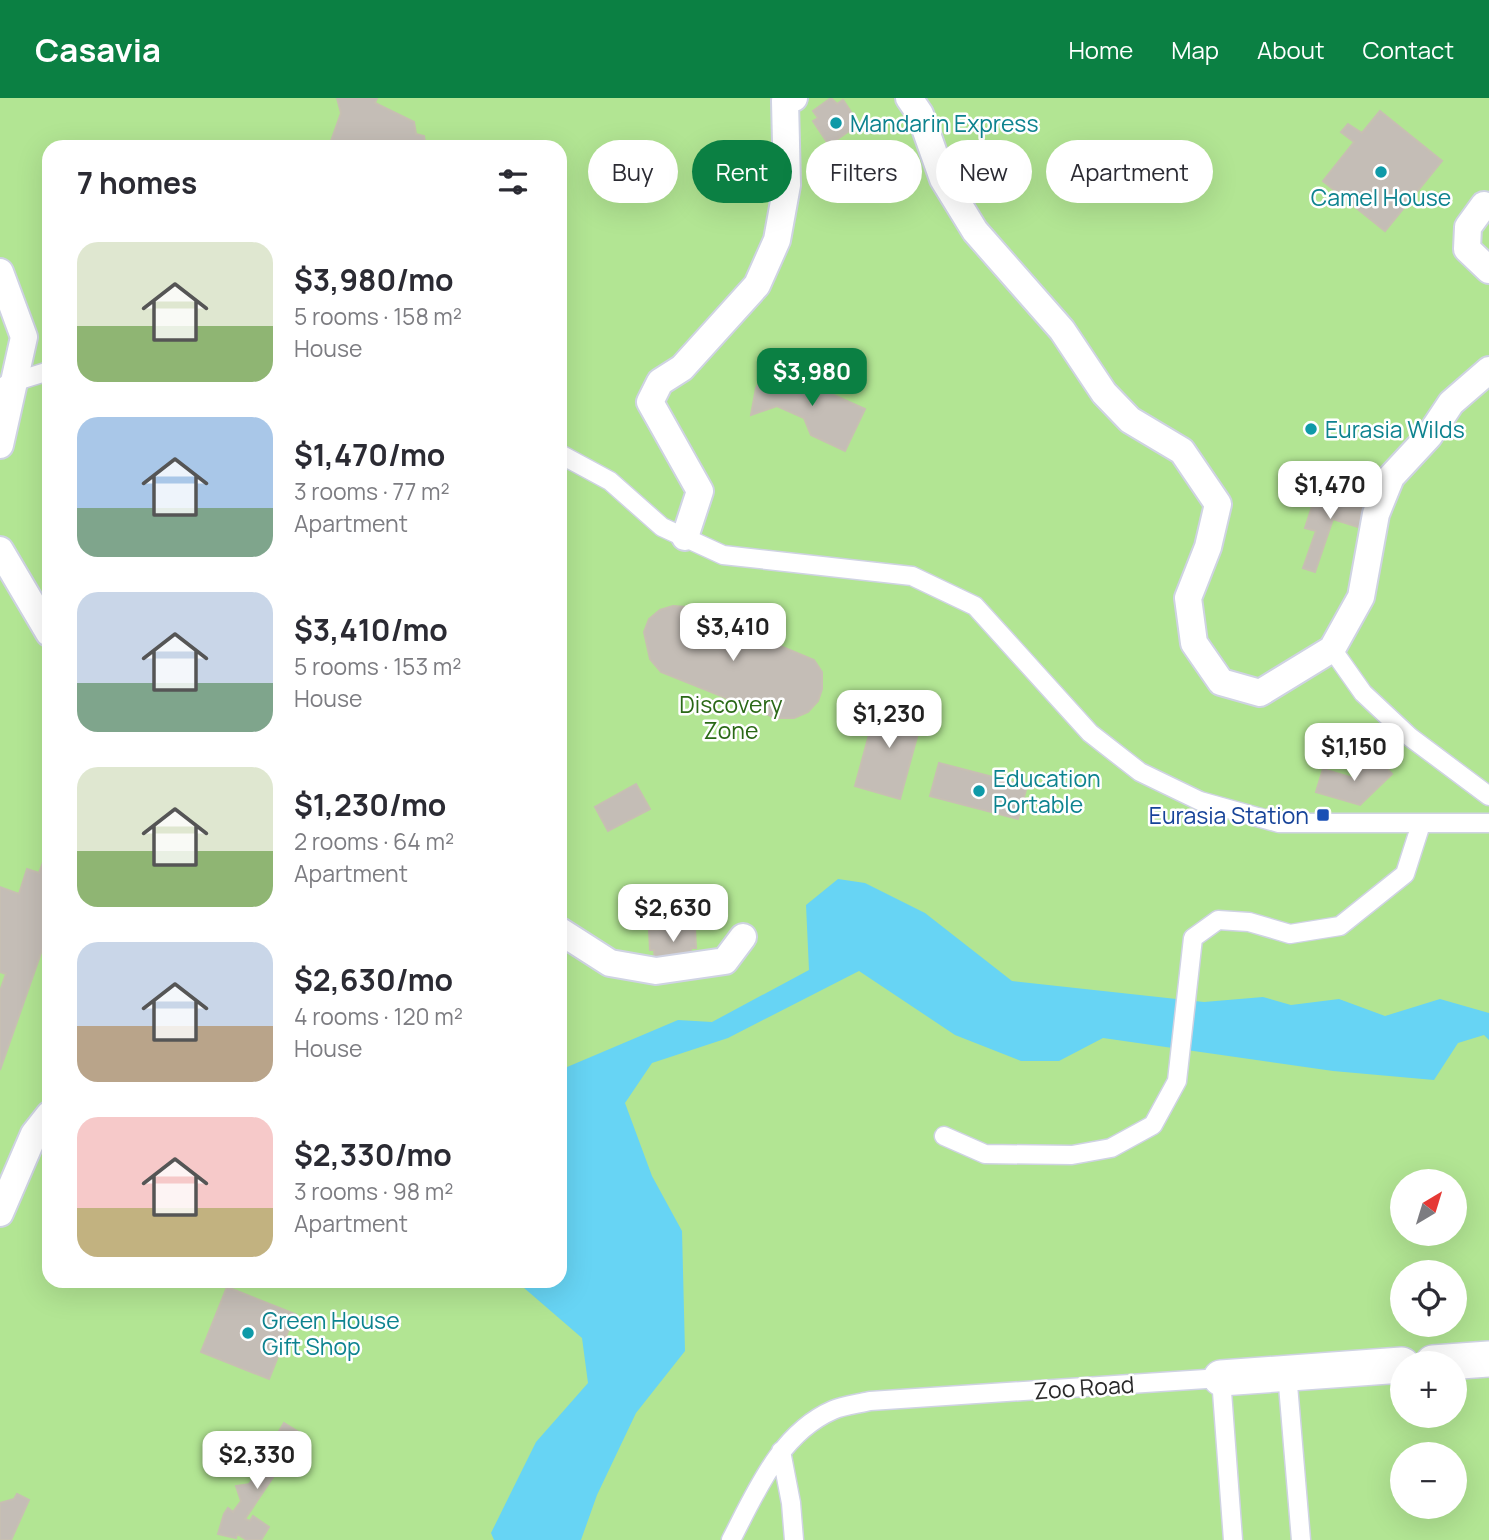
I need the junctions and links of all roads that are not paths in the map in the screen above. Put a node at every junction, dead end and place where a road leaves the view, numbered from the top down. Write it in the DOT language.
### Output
graph roads {
  1 [pos="794,98"];
  2 [pos="909,98"];
  3 [pos="1489,207"];
  4 [pos="1489,270"];
  5 [pos="0,272"];
  6 [pos="1489,370"];
  7 [pos="42,372"];
  8 [pos="8,383"];
  9 [pos="0,445"];
  10 [pos="567,458"];
  11 [pos="685,537"];
  12 [pos="0,550"];
  13 [pos="42,621"];
  14 [pos="1332,649"];
  15 [pos="1489,796"];
  16 [pos="1489,823"];
  17 [pos="1421,824"];
  18 [pos="567,936"];
  19 [pos="744,937"];
  20 [pos="42,1124"];
  21 [pos="944,1136"];
  22 [pos="10,1166"];
  23 [pos="0,1213"];
  24 [pos="1489,1359"];
  25 [pos="1467,1361"];
  26 [pos="1390,1366"];
  27 [pos="1287,1373"];
  28 [pos="1221,1378"];
  29 [pos="780,1451"];
  30 [pos="731,1540"];
  31 [pos="794,1540"];
  32 [pos="1233,1540"];
  33 [pos="1301,1540"];
  1 -- 11 [label="street"];
  2 -- 14 [label="street"];
  3 -- 4 [label="street"];
  5 -- 8 [label="street"];
  6 -- 14 [label="street"];
  7 -- 8 [label="lane"];
  8 -- 9 [label="street"];
  10 -- 11 [label="lane"];
  11 -- 17 [label="lane"];
  12 -- 13 [label="street"];
  14 -- 15 [label="lane"];
  16 -- 17 [label="lane"];
  17 -- 21 [label="lane"];
  18 -- 19 [label="street"];
  20 -- 22 [label="street"];
  22 -- 23 [label="street"];
  24 -- 25 [label="street"];
  26 -- 27 [label="street, Zoo Road"];
  27 -- 28 [label="street, Zoo Road"];
  27 -- 33 [label="lane"];
  28 -- 29 [label="lane, Zoo Road"];
  28 -- 32 [label="lane"];
  29 -- 30 [label="lane, Zoo Road"];
  29 -- 31 [label="lane"];
}
